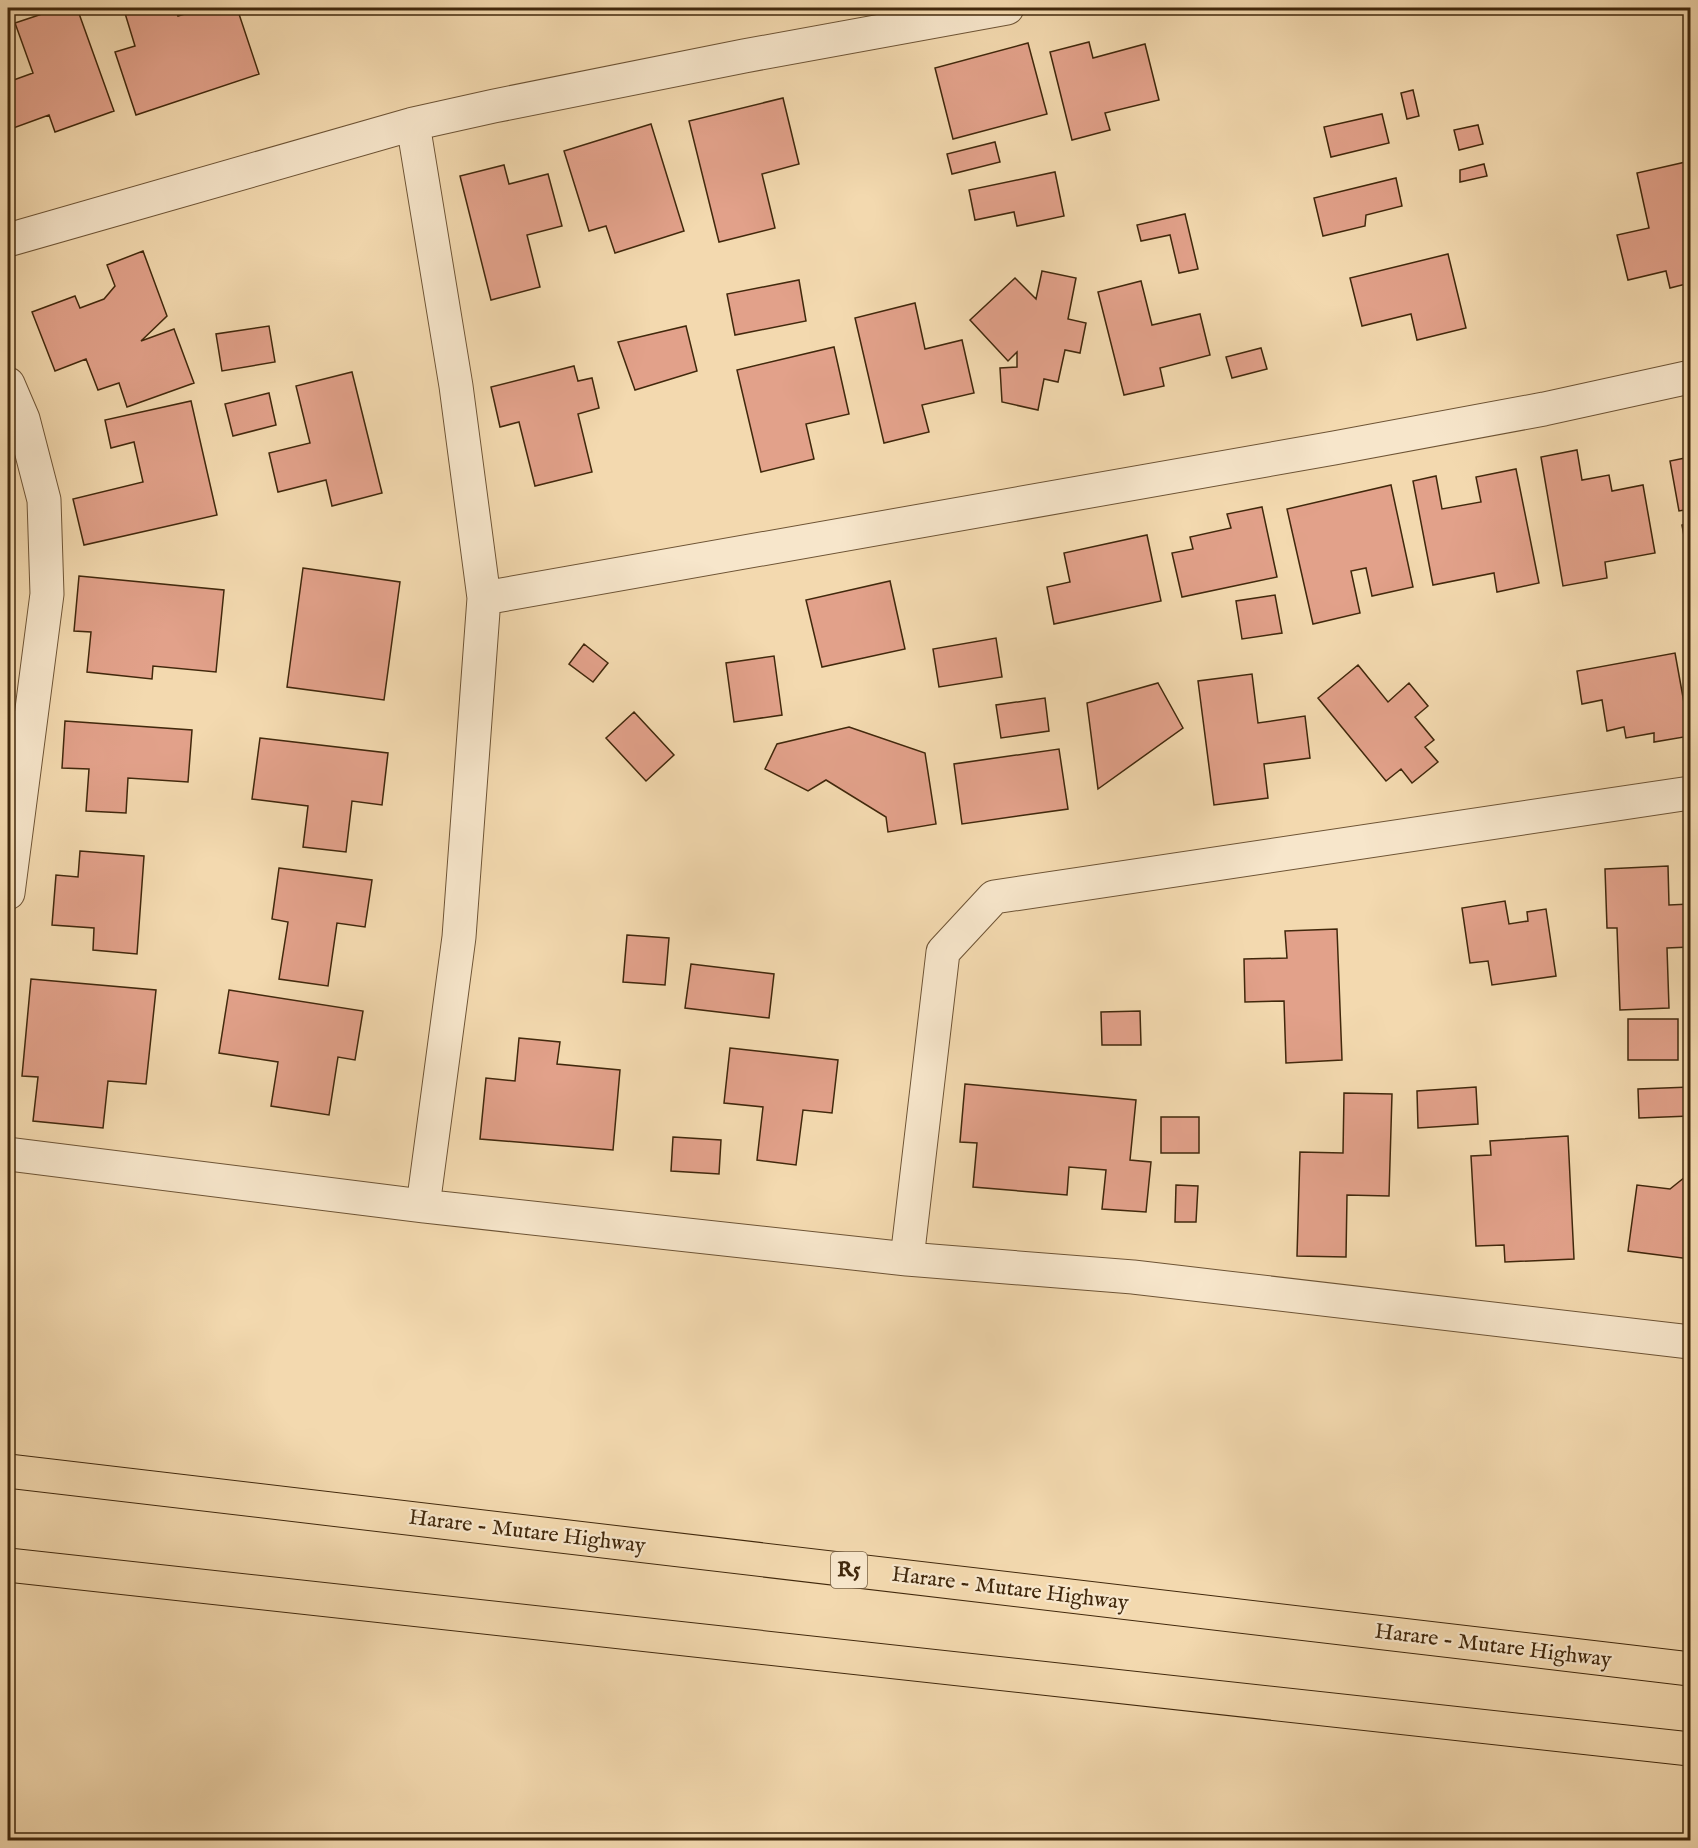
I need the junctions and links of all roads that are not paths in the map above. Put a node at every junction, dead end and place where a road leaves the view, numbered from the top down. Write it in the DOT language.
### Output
graph roads {
  1 [pos="1007,8"];
  2 [pos="413,124"];
  3 [pos="8,240"];
  4 [pos="1690,377"];
  5 [pos="8,384"];
  6 [pos="484,598"];
  7 [pos="1690,793"];
  8 [pos="8,893"];
  9 [pos="8,1154"];
  10 [pos="423,1206"];
  11 [pos="908,1259"];
  12 [pos="1690,1342"];
  13 [pos="8,1471"];
  14 [pos="8,1565"];
  15 [pos="1690,1669"];
  16 [pos="1690,1749"];
  1 -- 2 [label="street"];
  2 -- 3 [label="street"];
  2 -- 6 [label="street"];
  4 -- 6 [label="street"];
  5 -- 8 [label="street"];
  6 -- 10 [label="street"];
  7 -- 11 [label="street"];
  9 -- 10 [label="street"];
  10 -- 11 [label="street"];
  11 -- 12 [label="street"];
  13 -- 15 [label="highway, Harare - Mutare Highway / R5"];
  14 -- 16 [label="highway"];
}
